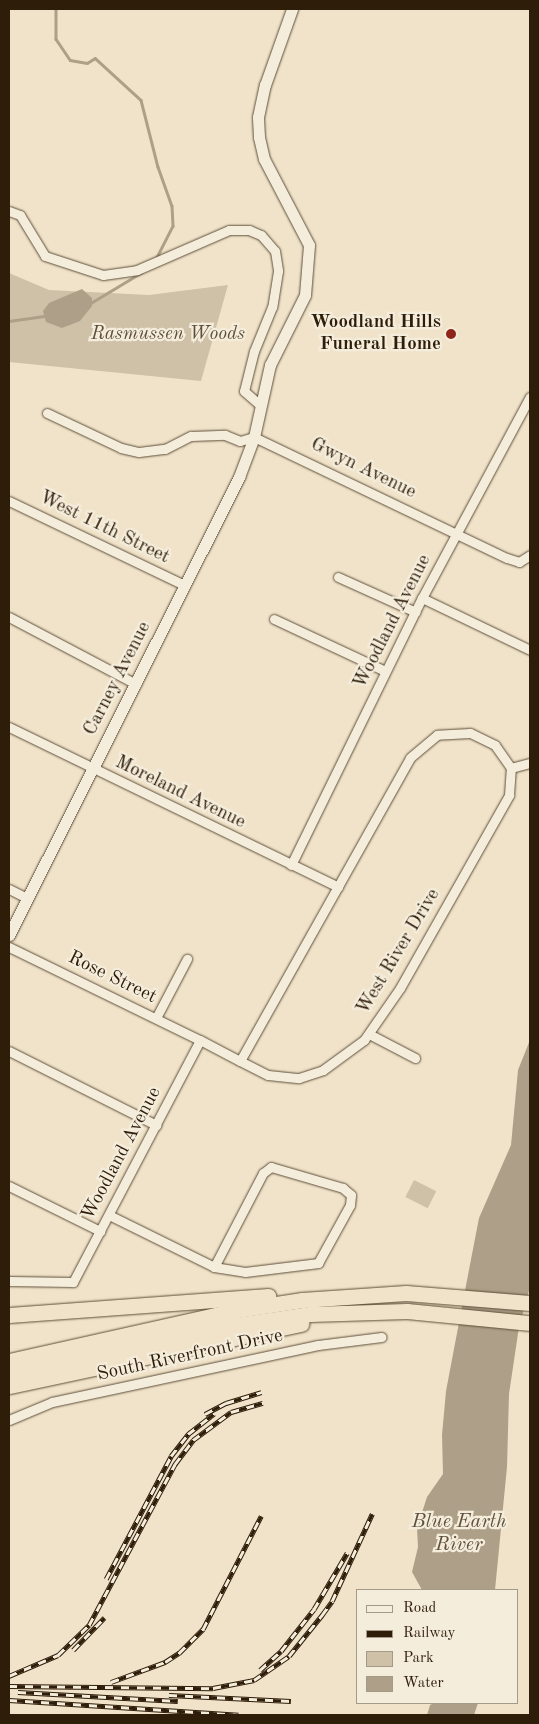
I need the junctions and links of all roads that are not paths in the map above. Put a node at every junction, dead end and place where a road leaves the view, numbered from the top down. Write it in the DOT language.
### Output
graph roads {
  1 [pos="292,9"];
  2 [pos="9,211"];
  3 [pos="530,396"];
  4 [pos="260,405"];
  5 [pos="526,412"];
  6 [pos="47,413"];
  7 [pos="254,437"];
  8 [pos="9,501"];
  9 [pos="458,533"];
  10 [pos="530,555"];
  11 [pos="338,577"];
  12 [pos="184,585"];
  13 [pos="422,598"];
  14 [pos="416,612"];
  15 [pos="9,617"];
  16 [pos="274,619"];
  17 [pos="530,650"];
  18 [pos="386,671"];
  19 [pos="136,684"];
  20 [pos="9,728"];
  21 [pos="530,763"];
  22 [pos="93,768"];
  23 [pos="511,768"];
  24 [pos="291,865"];
  25 [pos="338,887"];
  26 [pos="9,889"];
  27 [pos="27,898"];
  28 [pos="9,935"];
  29 [pos="9,947"];
  30 [pos="187,958"];
  31 [pos="156,1018"];
  32 [pos="369,1034"];
  33 [pos="200,1040"];
  34 [pos="9,1051"];
  35 [pos="415,1058"];
  36 [pos="240,1061"];
  37 [pos="156,1125"];
  38 [pos="9,1186"];
  39 [pos="109,1215"];
  40 [pos="100,1231"];
  41 [pos="214,1267"];
  42 [pos="9,1281"];
  43 [pos="355,1294"];
  44 [pos="530,1303"];
  45 [pos="381,1310"];
  46 [pos="9,1315"];
  47 [pos="530,1323"];
  48 [pos="382,1337"];
  49 [pos="9,1361"];
  50 [pos="9,1374"];
  51 [pos="9,1386"];
  52 [pos="9,1420"];
  1 -- 4 [label="main road, Carney Avenue"];
  2 -- 4 [label="street"];
  3 -- 5 [label="street, Woodland Avenue"];
  4 -- 7 [label="main road, Carney Avenue"];
  5 -- 9 [label="street, Woodland Avenue"];
  6 -- 7 [label="street"];
  7 -- 9 [label="street, Gwyn Avenue"];
  7 -- 12 [label="main road, Carney Avenue"];
  8 -- 12 [label="street, West 11th Street"];
  9 -- 10 [label="street, Gwyn Avenue"];
  9 -- 13 [label="street, Woodland Avenue"];
  11 -- 14 [label="street"];
  12 -- 19 [label="main road, Carney Avenue"];
  13 -- 14 [label="street, Woodland Avenue"];
  13 -- 17 [label="street"];
  14 -- 18 [label="street, Woodland Avenue"];
  15 -- 19 [label="street"];
  16 -- 18 [label="street"];
  18 -- 24 [label="street, Woodland Avenue"];
  19 -- 22 [label="main road, Carney Avenue"];
  20 -- 22 [label="street, Moreland Avenue"];
  21 -- 23 [label="street"];
  22 -- 24 [label="street, Moreland Avenue"];
  22 -- 27 [label="main road, Carney Avenue"];
  23 -- 25 [label="street"];
  23 -- 32 [label="street, West River Drive"];
  24 -- 25 [label="street, Moreland Avenue"];
  25 -- 36 [label="street"];
  26 -- 27 [label="street"];
  27 -- 28 [label="main road, Carney Avenue"];
  29 -- 31 [label="street, Rose Street"];
  30 -- 31 [label="street"];
  31 -- 33 [label="street, Rose Street"];
  32 -- 35 [label="street"];
  32 -- 36 [label="street, West River Drive"];
  33 -- 36 [label="street, West River Drive"];
  33 -- 37 [label="street, Woodland Avenue"];
  34 -- 37 [label="street"];
  37 -- 39 [label="street, Woodland Avenue"];
  38 -- 40 [label="street"];
  39 -- 40 [label="street, Woodland Avenue"];
  39 -- 41 [label="street"];
  40 -- 42 [label="street, Woodland Avenue"];
  41 -- 41 [label="street"];
  43 -- 44 [label="highway"];
  43 -- 46 [label="highway"];
  43 -- 49 [label="highway"];
  45 -- 47 [label="highway"];
  45 -- 50 [label="highway"];
  45 -- 51 [label="highway"];
  48 -- 52 [label="street, South Riverfront Drive"];
}
